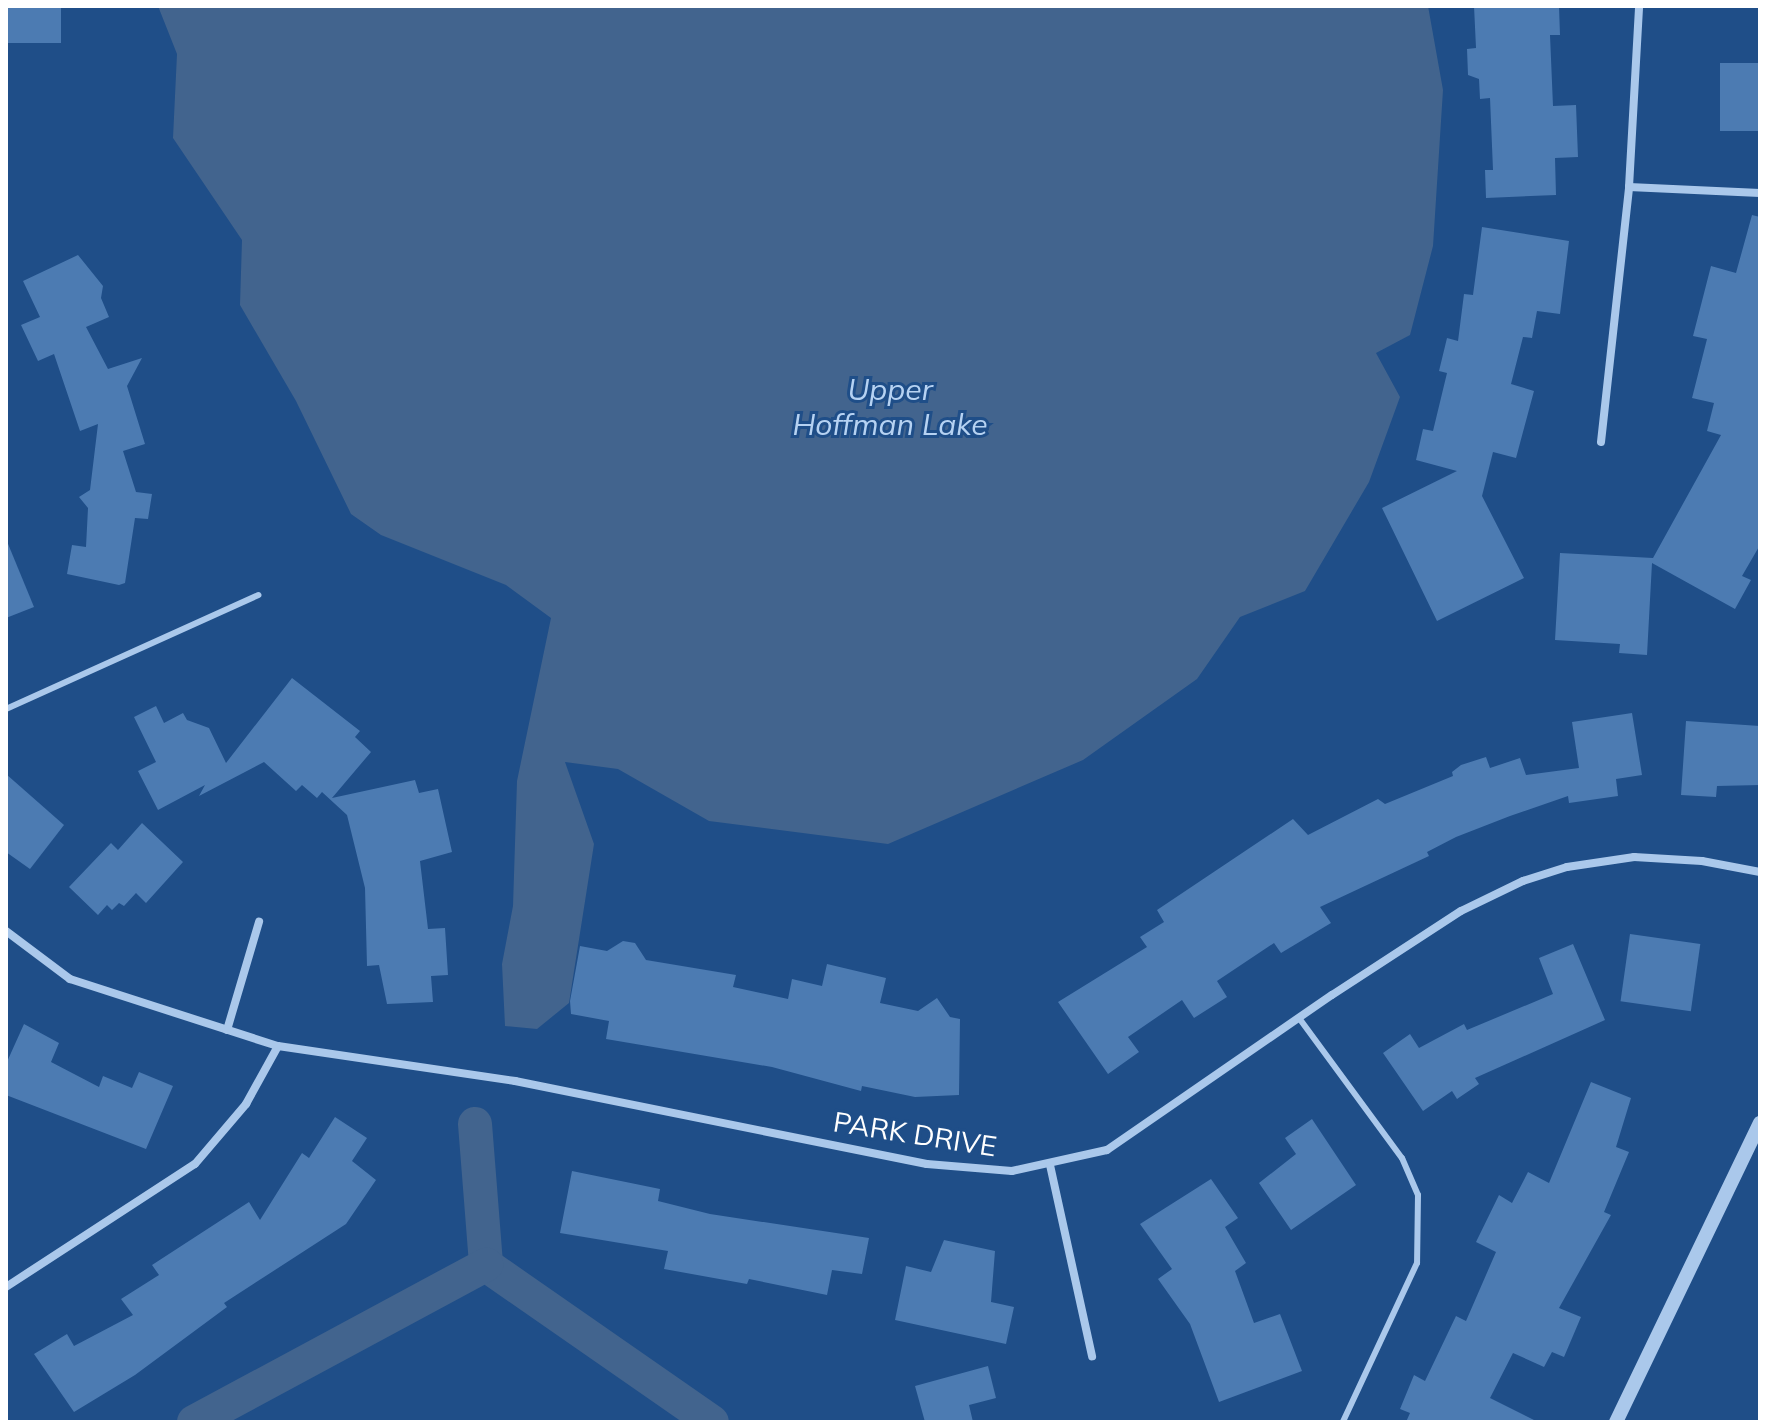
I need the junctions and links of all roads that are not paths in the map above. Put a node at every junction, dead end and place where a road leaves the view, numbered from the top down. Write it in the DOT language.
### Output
graph roads {
  1 [pos="1639,6"];
  2 [pos="1629,187"];
  3 [pos="1760,193"];
  4 [pos="1601,442"];
  5 [pos="258,595"];
  6 [pos="6,709"];
  7 [pos="1760,872"];
  8 [pos="259,922"];
  9 [pos="6,931"];
  10 [pos="1299,1018"];
  11 [pos="227,1030"];
  12 [pos="278,1046"];
  13 [pos="1760,1123"];
  14 [pos="1050,1165"];
  15 [pos="6,1287"];
  16 [pos="1092,1356"];
  17 [pos="1343,1422"];
  18 [pos="1616,1422"];
  1 -- 2 [label="street"];
  2 -- 3 [label="street"];
  2 -- 4 [label="street"];
  5 -- 6 [label="lane"];
  7 -- 10 [label="street, PARK DRIVE"];
  8 -- 11 [label="street"];
  9 -- 11 [label="street, PARK DRIVE"];
  10 -- 14 [label="street, PARK DRIVE"];
  10 -- 17 [label="lane"];
  11 -- 12 [label="street, PARK DRIVE"];
  12 -- 14 [label="street, PARK DRIVE"];
  12 -- 15 [label="street"];
  13 -- 18 [label="street"];
  14 -- 16 [label="street"];
}
